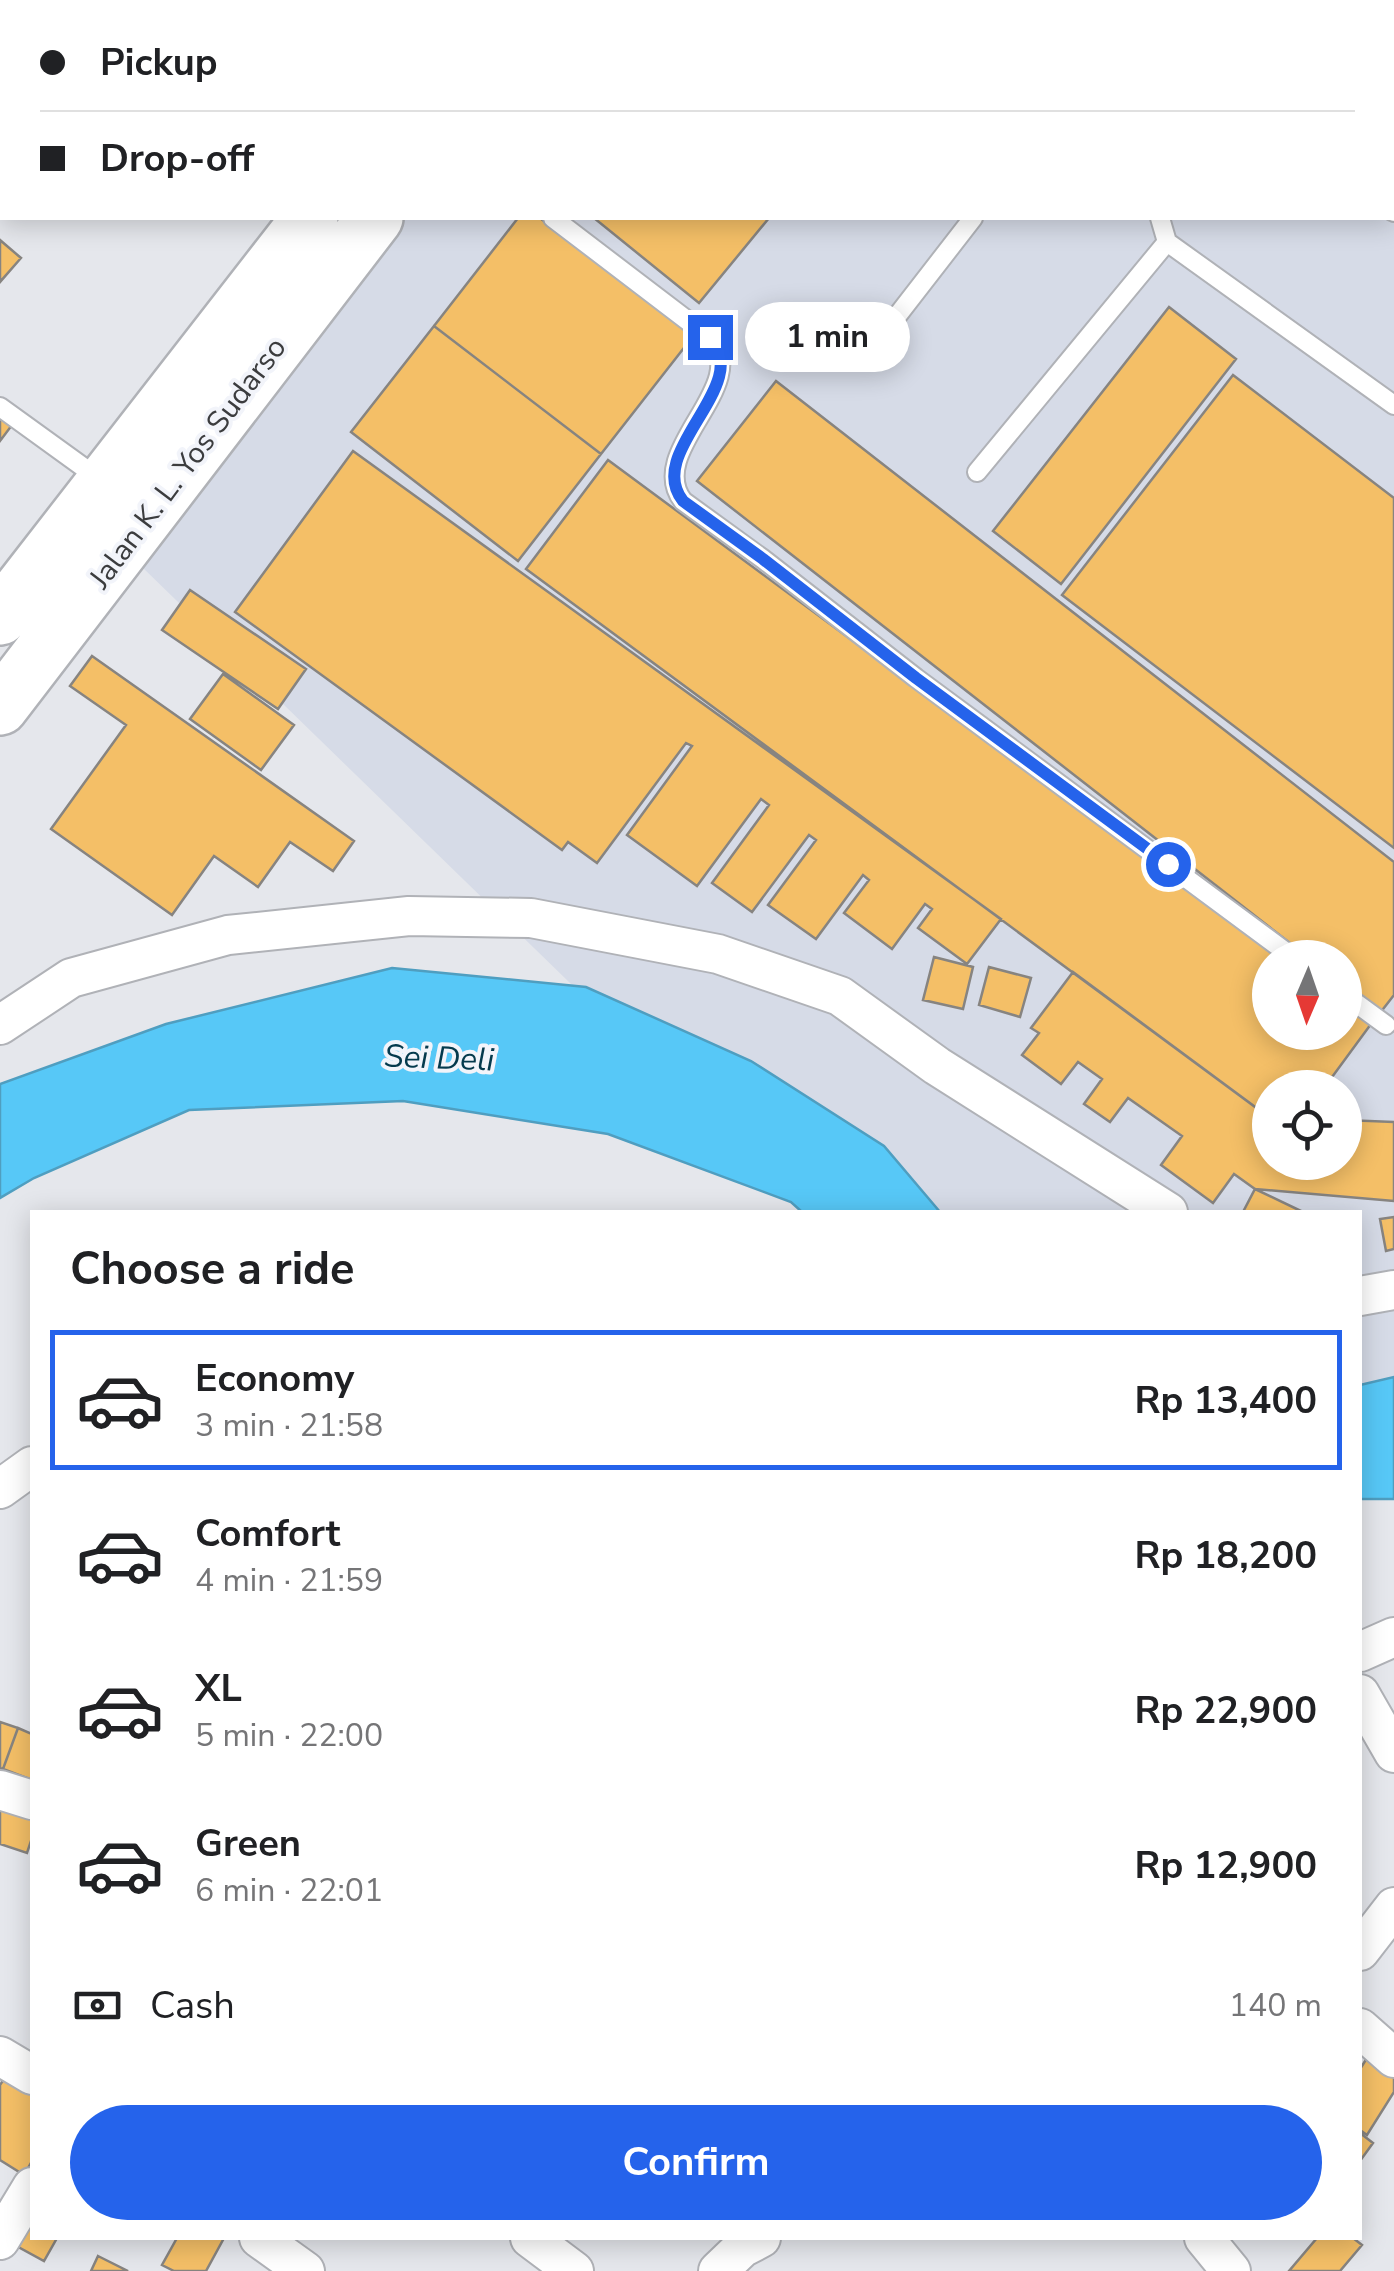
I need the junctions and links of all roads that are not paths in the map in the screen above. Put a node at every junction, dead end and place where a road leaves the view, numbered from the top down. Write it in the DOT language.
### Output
graph roads {
  1 [pos="308,220"];
  2 [pos="373,220"];
  3 [pos="556,220"];
  4 [pos="971,220"];
  5 [pos="1160,220"];
  6 [pos="1166,242"];
  7 [pos="880,338"];
  8 [pos="1394,404"];
  9 [pos="0,407"];
  10 [pos="977,472"];
  11 [pos="104,483"];
  12 [pos="0,617"];
  13 [pos="0,707"];
  14 [pos="1270,940"];
  15 [pos="1362,1007"];
  16 [pos="0,1025"];
  17 [pos="1386,1025"];
  18 [pos="1165,1210"];
  19 [pos="1394,1290"];
  20 [pos="1362,1296"];
  21 [pos="30,1468"];
  22 [pos="0,1490"];
  23 [pos="1394,1637"];
  24 [pos="1362,1651"];
  25 [pos="1362,1697"];
  26 [pos="1394,1753"];
  27 [pos="0,1790"];
  28 [pos="30,1799"];
  29 [pos="1394,1906"];
  30 [pos="1362,1947"];
  31 [pos="1362,2030"];
  32 [pos="0,2056"];
  33 [pos="1394,2058"];
  34 [pos="30,2074"];
  35 [pos="30,2190"];
  36 [pos="0,2240"];
  37 [pos="262,2240"];
  38 [pos="533,2240"];
  39 [pos="756,2240"];
  40 [pos="1206,2240"];
  41 [pos="305,2271"];
  42 [pos="574,2271"];
  43 [pos="718,2271"];
  44 [pos="1231,2271"];
  1 -- 11 [label="highway, Jalan K. L. Yos Sudarso"];
  2 -- 13 [label="highway, Jalan K. L. Yos Sudarso"];
  3 -- 14 [label="lane"];
  4 -- 7 [label="lane"];
  5 -- 6 [label="lane"];
  6 -- 8 [label="lane"];
  6 -- 10 [label="lane"];
  9 -- 11 [label="lane"];
  11 -- 12 [label="highway, Jalan K. L. Yos Sudarso"];
  15 -- 17 [label="lane"];
  16 -- 18 [label="street"];
  19 -- 20 [label="street"];
  21 -- 22 [label="street"];
  23 -- 24 [label="street"];
  25 -- 26 [label="street"];
  27 -- 28 [label="street"];
  29 -- 30 [label="street"];
  31 -- 33 [label="street"];
  32 -- 34 [label="street"];
  35 -- 36 [label="street"];
  37 -- 41 [label="street"];
  38 -- 42 [label="street"];
  39 -- 43 [label="street"];
  40 -- 44 [label="street"];
}
